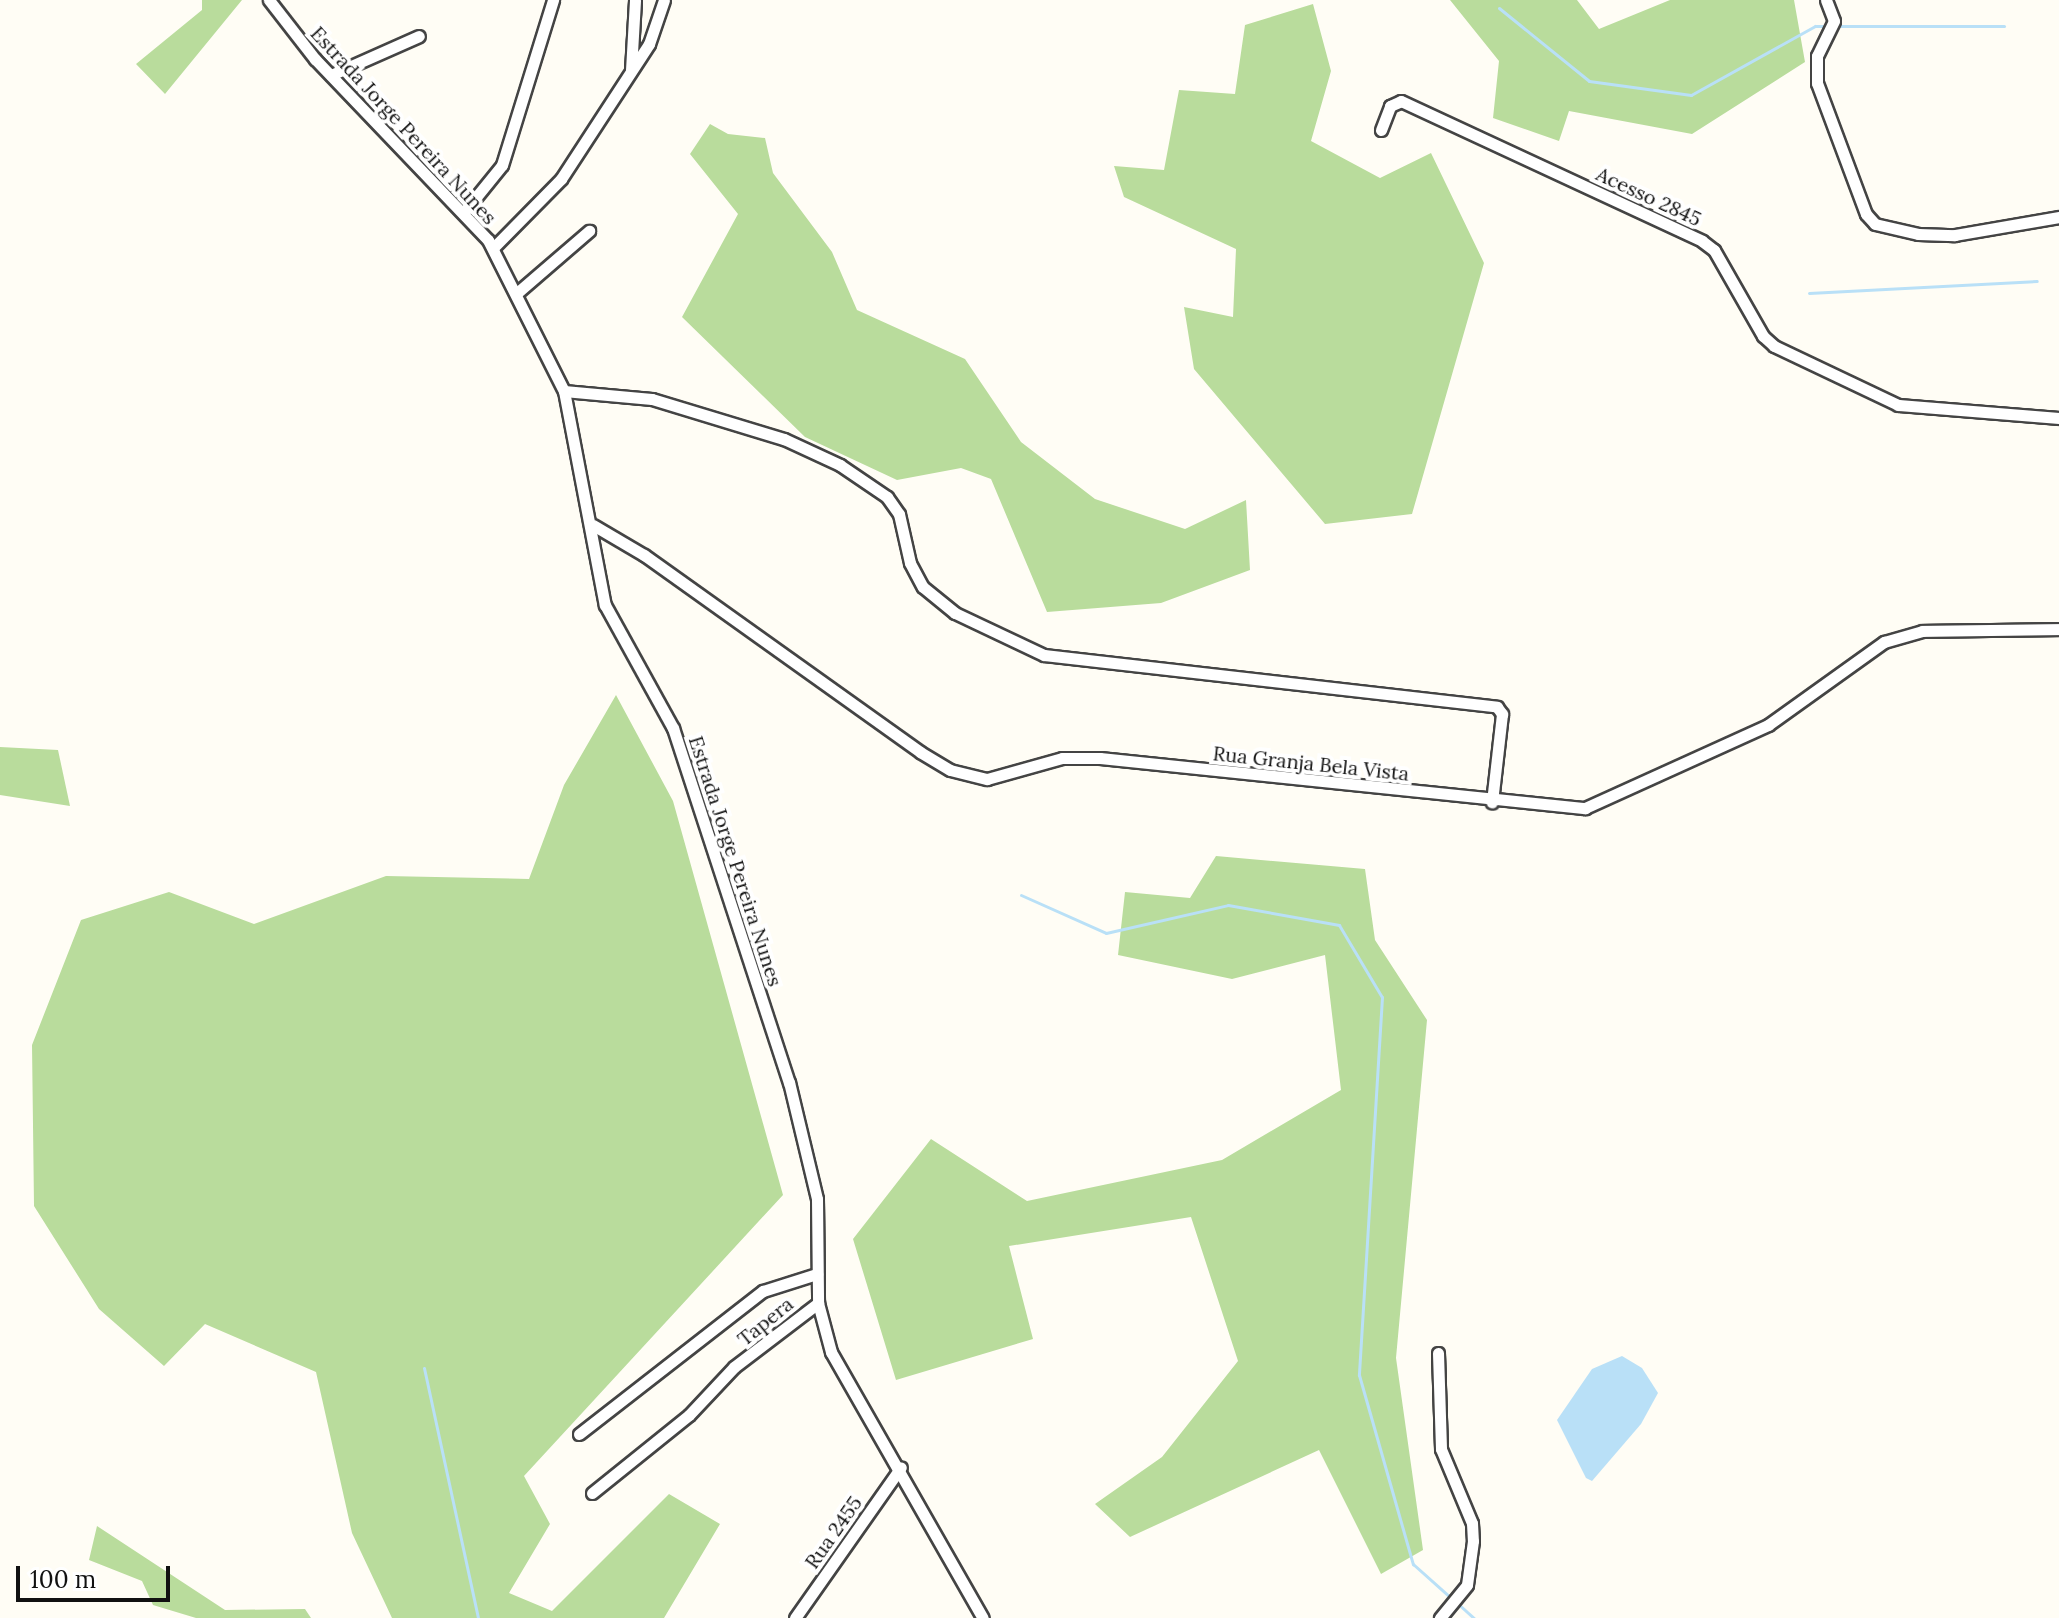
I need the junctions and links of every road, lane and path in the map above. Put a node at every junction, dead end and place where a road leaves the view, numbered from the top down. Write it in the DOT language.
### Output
graph roads {
  1 [pos="269,0"];
  2 [pos="553,0"];
  3 [pos="635,0"];
  4 [pos="664,0"];
  5 [pos="1826,0"];
  6 [pos="419,36"];
  7 [pos="631,74"];
  8 [pos="331,75"];
  9 [pos="1381,130"];
  10 [pos="464,212"];
  11 [pos="2059,217"];
  12 [pos="589,231"];
  13 [pos="493,248"];
  14 [pos="518,292"];
  15 [pos="564,391"];
  16 [pos="2059,418"];
  17 [pos="593,525"];
  18 [pos="2059,629"];
  19 [pos="1492,802"];
  20 [pos="817,1274"];
  21 [pos="818,1303"];
  22 [pos="1438,1353"];
  23 [pos="579,1434"];
  24 [pos="901,1467"];
  25 [pos="592,1493"];
  26 [pos="795,1618"];
  27 [pos="983,1618"];
  28 [pos="1440,1618"];
  1 -- 8 [label="street, Estrada Jorge Pereira Nunes"];
  2 -- 10 [label="street"];
  3 -- 7 [label="street"];
  4 -- 7 [label="street"];
  5 -- 11 [label="street"];
  6 -- 8 [label="street"];
  7 -- 13 [label="street"];
  8 -- 10 [label="street, Estrada Jorge Pereira Nunes"];
  9 -- 16 [label="street, Acesso 2845"];
  10 -- 13 [label="street, Estrada Jorge Pereira Nunes"];
  12 -- 14 [label="street"];
  13 -- 14 [label="street, Estrada Jorge Pereira Nunes"];
  14 -- 15 [label="street, Estrada Jorge Pereira Nunes"];
  15 -- 17 [label="street, Estrada Jorge Pereira Nunes"];
  15 -- 19 [label="street"];
  17 -- 19 [label="street, Rua Granja Bela Vista"];
  17 -- 20 [label="street, Estrada Jorge Pereira Nunes"];
  18 -- 19 [label="street, Rua Granja Bela Vista"];
  20 -- 21 [label="street, Estrada Jorge Pereira Nunes"];
  20 -- 23 [label="street"];
  21 -- 24 [label="street, Estrada Jorge Pereira Nunes"];
  21 -- 25 [label="street, Tapera"];
  22 -- 28 [label="street"];
  24 -- 26 [label="street, Rua 2455"];
  24 -- 27 [label="street, Estrada Jorge Pereira Nunes"];
}
